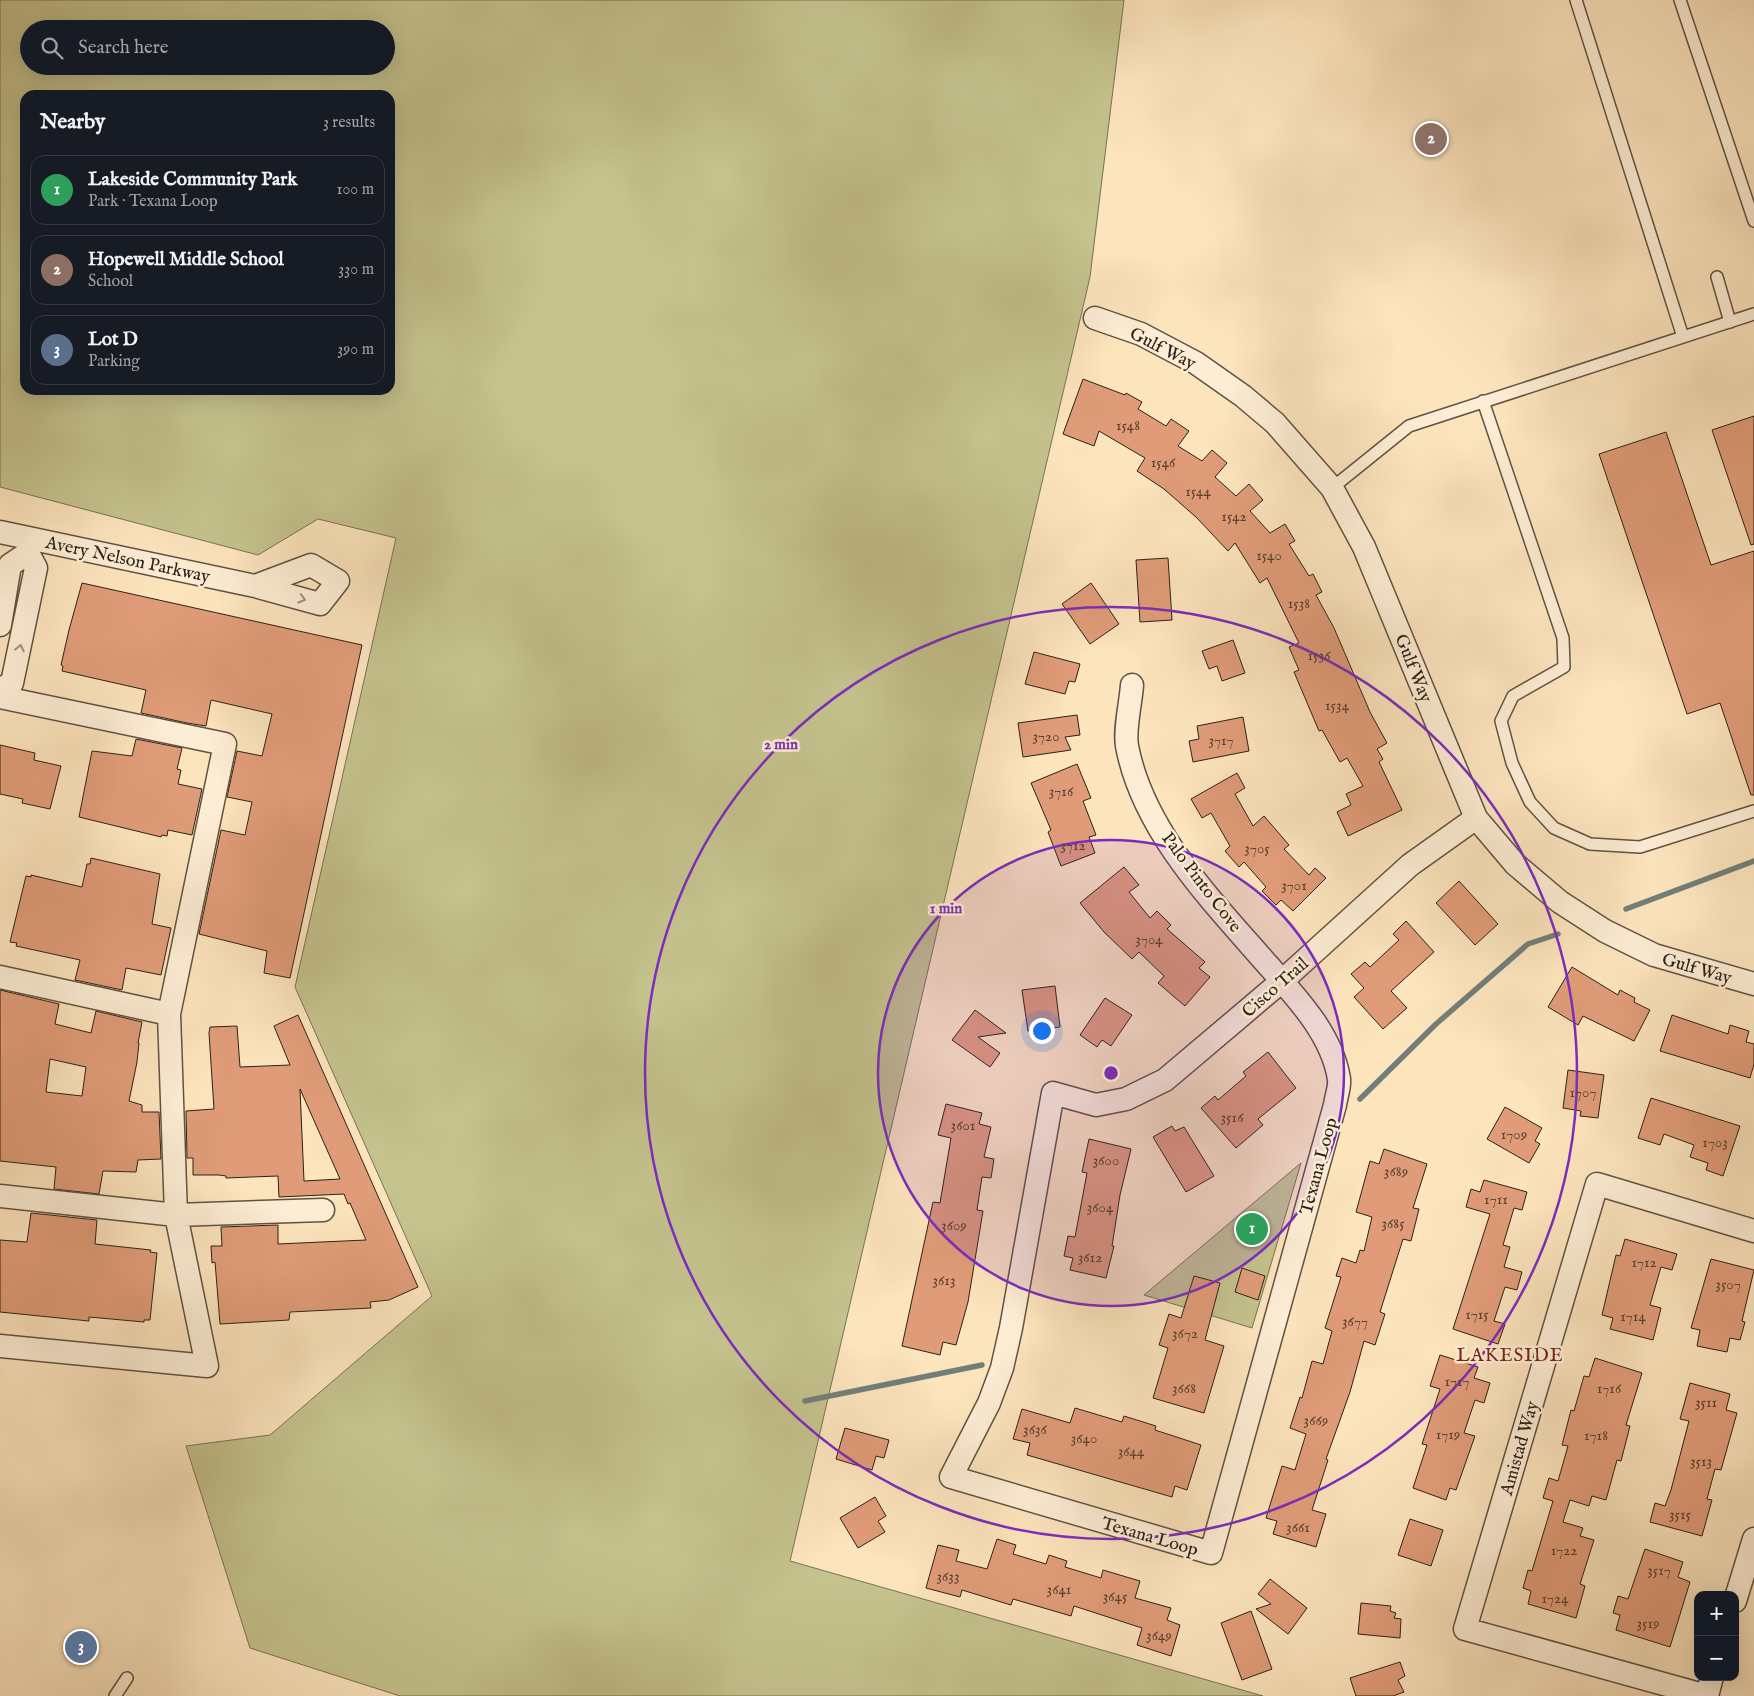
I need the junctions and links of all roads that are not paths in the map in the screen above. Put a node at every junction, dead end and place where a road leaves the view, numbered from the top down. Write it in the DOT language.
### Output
graph roads {
  1 [pos="1576,0"];
  2 [pos="1680,0"];
  3 [pos="1754,221"];
  4 [pos="1717,277"];
  5 [pos="1754,314"];
  6 [pos="1095,318"];
  7 [pos="1730,322"];
  8 [pos="1683,337"];
  9 [pos="1483,401"];
  10 [pos="1332,488"];
  11 [pos="0,532"];
  12 [pos="28,546"];
  13 [pos="255,586"];
  14 [pos="0,625"];
  15 [pos="1132,685"];
  16 [pos="0,689"];
  17 [pos="0,697"];
  18 [pos="1754,811"];
  19 [pos="1476,818"];
  20 [pos="0,977"];
  21 [pos="1282,981"];
  22 [pos="1754,984"];
  23 [pos="169,1014"];
  24 [pos="1053,1093"];
  25 [pos="0,1196"];
  26 [pos="323,1210"];
  27 [pos="176,1215"];
  28 [pos="1754,1231"];
  29 [pos="0,1346"];
  30 [pos="1754,1540"];
  31 [pos="1738,1591"];
  32 [pos="127,1678"];
  33 [pos="1711,1681"];
  34 [pos="115,1696"];
  35 [pos="1707,1696"];
  1 -- 8 [label="lane"];
  2 -- 3 [label="lane"];
  4 -- 7 [label="lane"];
  5 -- 7 [label="lane"];
  6 -- 10 [label="street, Gulf Way"];
  7 -- 8 [label="lane"];
  8 -- 9 [label="lane"];
  9 -- 10 [label="lane"];
  9 -- 18 [label="lane"];
  10 -- 19 [label="street, Gulf Way"];
  11 -- 12 [label="street, Avery Nelson Parkway"];
  12 -- 13 [label="street, Avery Nelson Parkway"];
  12 -- 14 [label="street"];
  16 -- 12 [label="street, one-way"];
  15 -- 21 [label="street, Palo Pinto Cove"];
  17 -- 23 [label="street"];
  19 -- 21 [label="street, Cisco Trail"];
  19 -- 22 [label="street, Gulf Way"];
  20 -- 23 [label="street"];
  21 -- 24 [label="street, Cisco Trail"];
  21 -- 24 [label="street, Texana Loop"];
  23 -- 27 [label="street"];
  25 -- 27 [label="street"];
  26 -- 27 [label="street"];
  27 -- 29 [label="street"];
  28 -- 35 [label="street, Amistad Way"];
  30 -- 31 [label="street"];
  32 -- 34 [label="lane"];
  33 -- 35 [label="street"];
}
